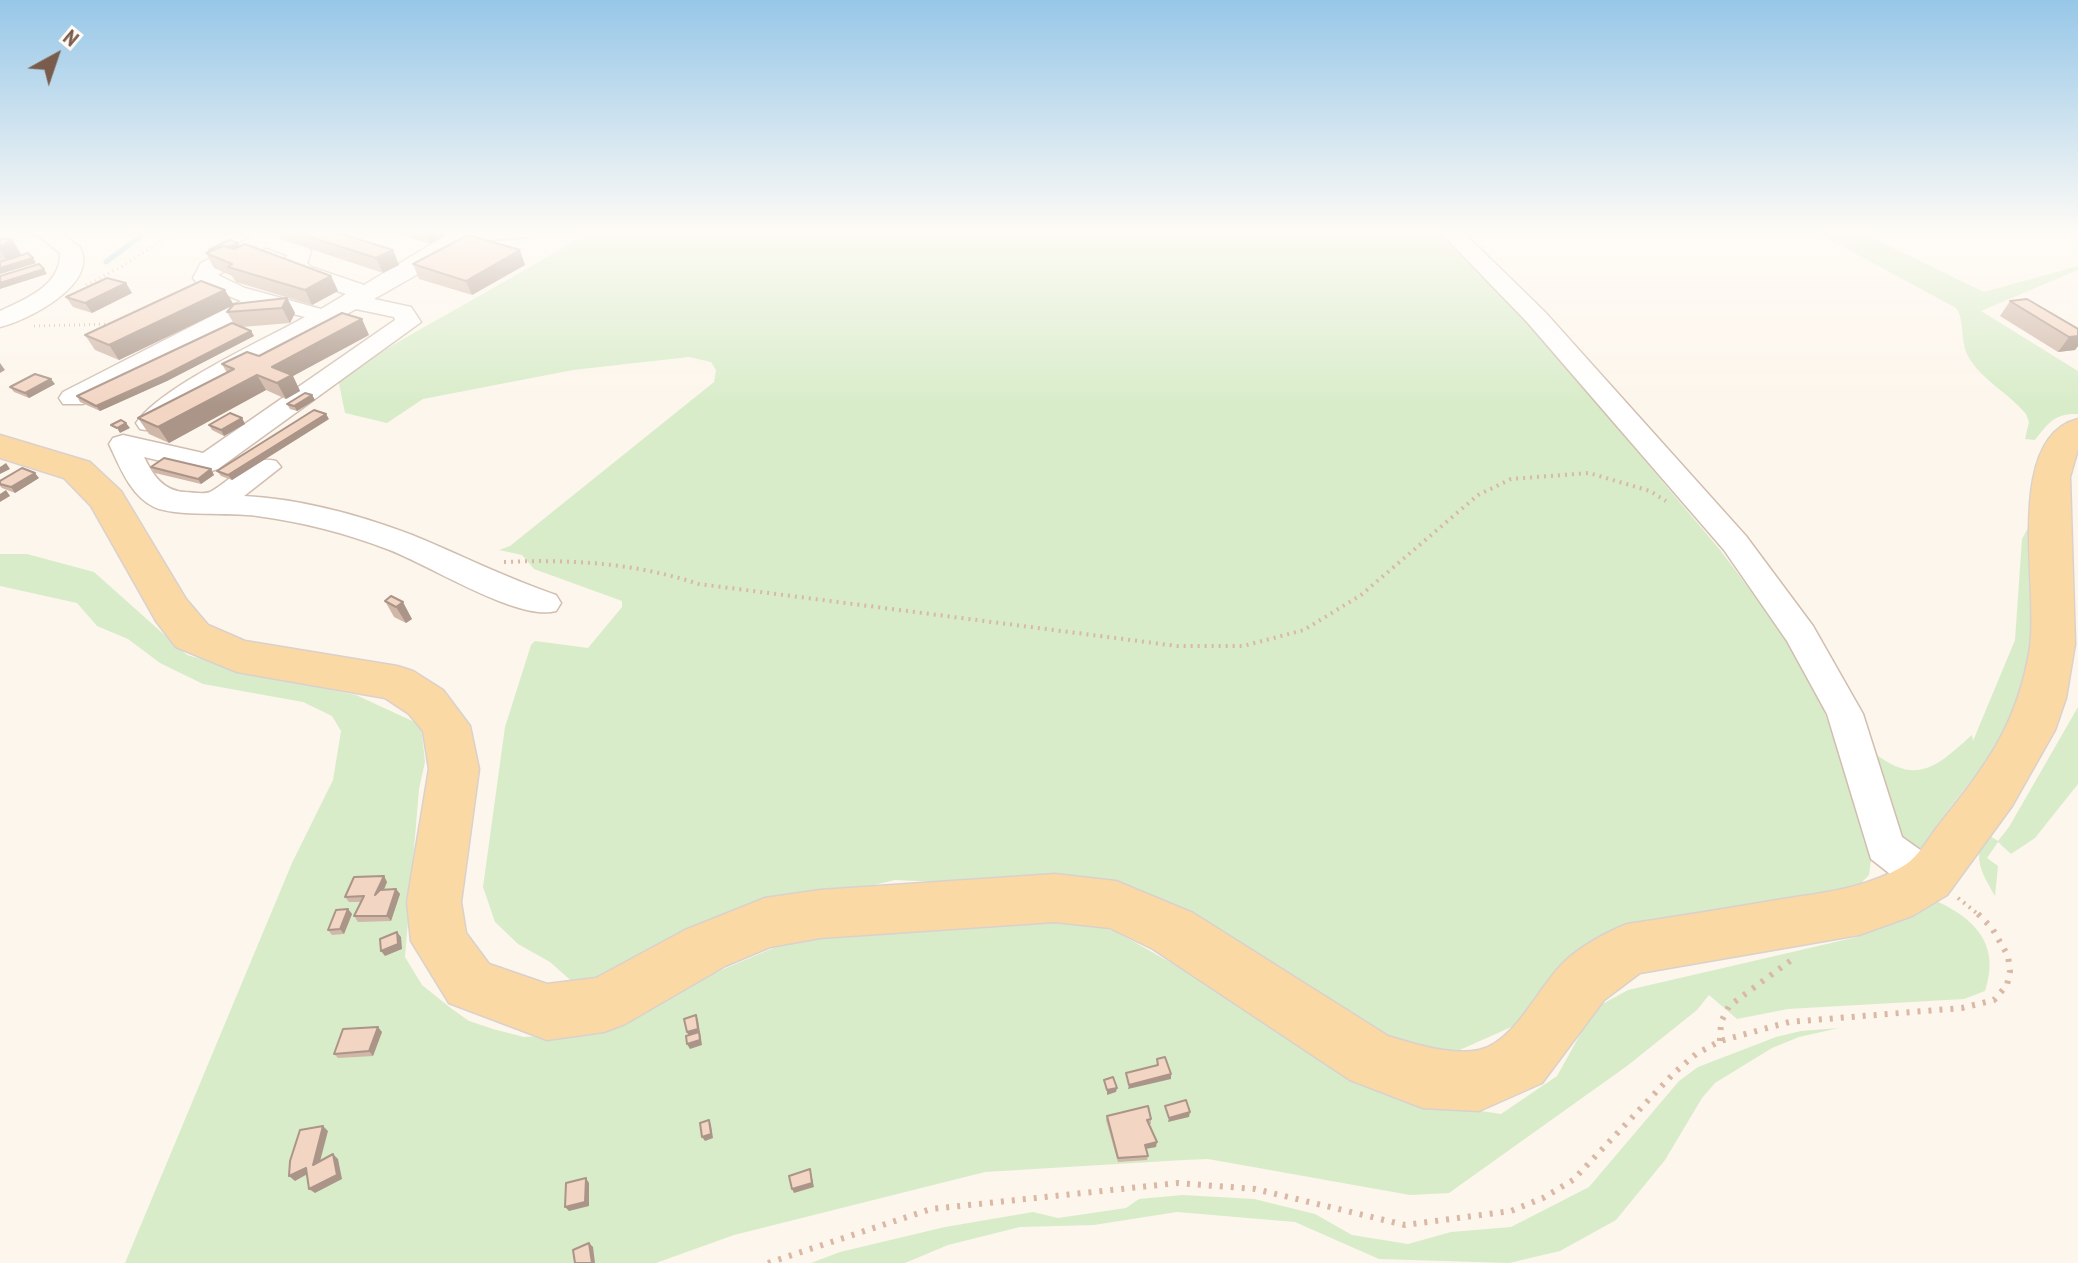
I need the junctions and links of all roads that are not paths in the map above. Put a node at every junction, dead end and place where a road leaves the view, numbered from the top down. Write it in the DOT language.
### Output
graph roads {
  1 [pos="53,288"];
  2 [pos="226,288"];
  3 [pos="339,288"];
  4 [pos="375,288"];
  5 [pos="1507,288"];
  6 [pos="359,297"];
  7 [pos="264,299"];
  8 [pos="326,315"];
  9 [pos="0,320"];
  10 [pos="73,398"];
  11 [pos="2078,430"];
  12 [pos="0,446"];
  13 [pos="103,455"];
  14 [pos="266,467"];
  15 [pos="213,503"];
  16 [pos="544,603"];
  17 [pos="1946,890"];
  1 -- 9 [label="street"];
  2 -- 7 [label="street"];
  3 -- 6 [label="street"];
  4 -- 6 [label="street"];
  5 -- 17 [label="street"];
  6 -- 8 [label="street"];
  6 -- 13 [label="street"];
  7 -- 8 [label="street"];
  7 -- 10 [label="street"];
  8 -- 13 [label="street"];
  11 -- 17 [label="main road"];
  12 -- 13 [label="main road"];
  13 -- 15 [label="street"];
  13 -- 17 [label="main road"];
  14 -- 15 [label="street"];
  15 -- 16 [label="street"];
}
